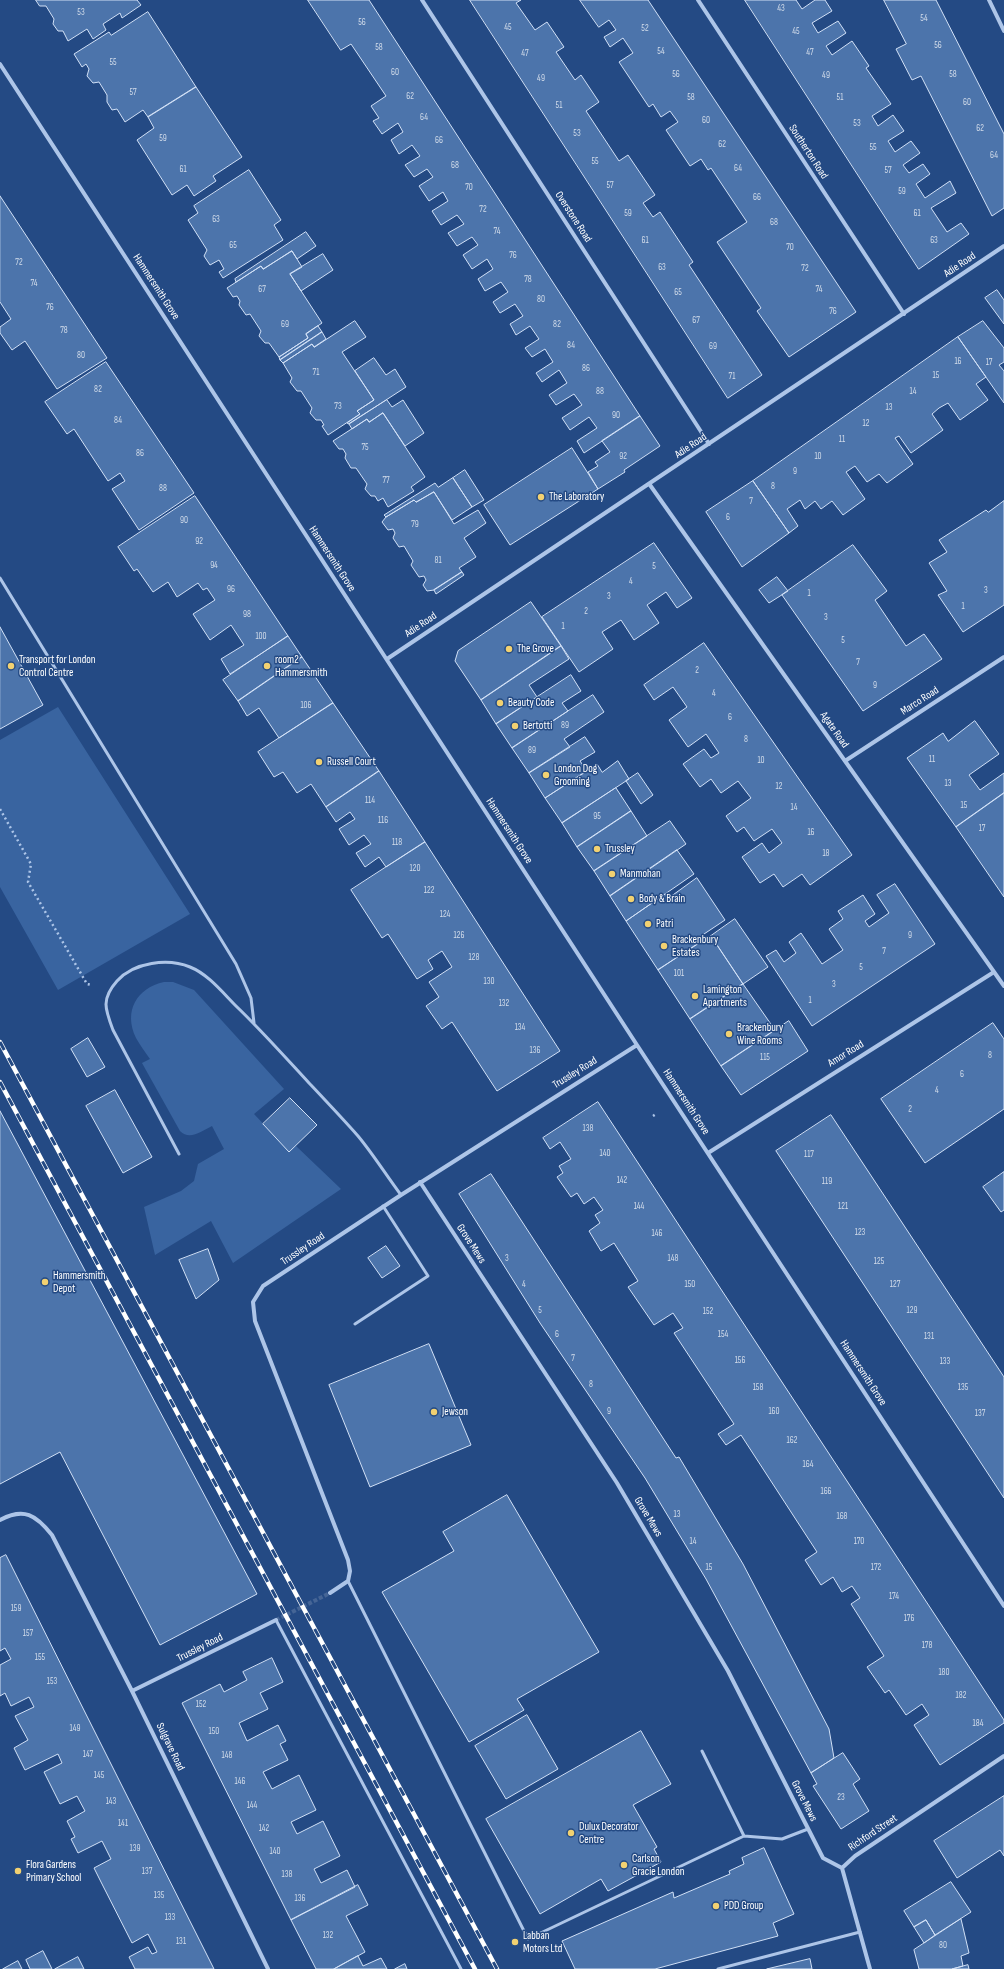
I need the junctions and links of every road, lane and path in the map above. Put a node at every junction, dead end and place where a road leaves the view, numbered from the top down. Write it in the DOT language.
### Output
graph roads {
  1 [pos="422,0"];
  2 [pos="698,0"];
  3 [pos="989,0"];
  4 [pos="1004,31"];
  5 [pos="0,64"];
  6 [pos="1004,246"];
  7 [pos="904,314"];
  8 [pos="709,444"];
  9 [pos="650,485"];
  10 [pos="0,578"];
  11 [pos="1004,657"];
  12 [pos="387,659"];
  13 [pos="845,761"];
  14 [pos="0,809"];
  15 [pos="994,972"];
  16 [pos="1004,986"];
  17 [pos="110,988"];
  18 [pos="254,1023"];
  19 [pos="637,1045"];
  20 [pos="708,1153"];
  21 [pos="179,1154"];
  22 [pos="420,1182"];
  23 [pos="401,1194"];
  24 [pos="383,1206"];
  25 [pos="355,1324"];
  26 [pos="0,1520"];
  27 [pos="348,1581"];
  28 [pos="330,1593"];
  29 [pos="1004,1606"];
  30 [pos="276,1620"];
  31 [pos="132,1691"];
  32 [pos="702,1751"];
  33 [pos="1004,1756"];
  34 [pos="808,1829"];
  35 [pos="744,1836"];
  36 [pos="842,1868"];
  37 [pos="860,1932"];
  38 [pos="268,1969"];
  39 [pos="462,1969"];
  40 [pos="718,1969"];
  41 [pos="870,1969"];
  1 -- 8 [label="street, Overstone Road"];
  2 -- 7 [label="street, Southerton Road"];
  3 -- 4 [label="street"];
  5 -- 12 [label="street, Hammersmith Grove"];
  6 -- 7 [label="street, Adie Road"];
  7 -- 8 [label="street, Adie Road"];
  8 -- 9 [label="street, Adie Road"];
  9 -- 12 [label="street, Adie Road"];
  9 -- 13 [label="street, Agate Road"];
  10 -- 18 [label="lane"];
  11 -- 13 [label="street, Marco Road"];
  12 -- 19 [label="street, Hammersmith Grove"];
  13 -- 15 [label="street, Agate Road"];
  14 -- 17 [label="path"];
  15 -- 16 [label="street, Agate Road"];
  15 -- 20 [label="street, Amor Road"];
  17 -- 18 [label="lane"];
  17 -- 21 [label="lane"];
  18 -- 23 [label="lane"];
  19 -- 20 [label="street, Hammersmith Grove"];
  19 -- 22 [label="street, Trussley Road"];
  20 -- 29 [label="street, Hammersmith Grove"];
  22 -- 23 [label="street, Trussley Road"];
  22 -- 34 [label="street, Grove Mews"];
  23 -- 24 [label="street, Trussley Road"];
  24 -- 25 [label="lane"];
  24 -- 27 [label="street, Trussley Road"];
  26 -- 31 [label="street, Sulgrave Road"];
  27 -- 28 [label="street"];
  27 -- 35 [label="lane"];
  30 -- 31 [label="street, Trussley Road"];
  30 -- 39 [label="lane"];
  31 -- 38 [label="street, Sulgrave Road"];
  32 -- 35 [label="lane"];
  33 -- 36 [label="street, Richford Street"];
  34 -- 35 [label="lane"];
  34 -- 36 [label="street, Grove Mews"];
  36 -- 37 [label="street"];
  37 -- 40 [label="lane"];
  37 -- 41 [label="street"];
}
